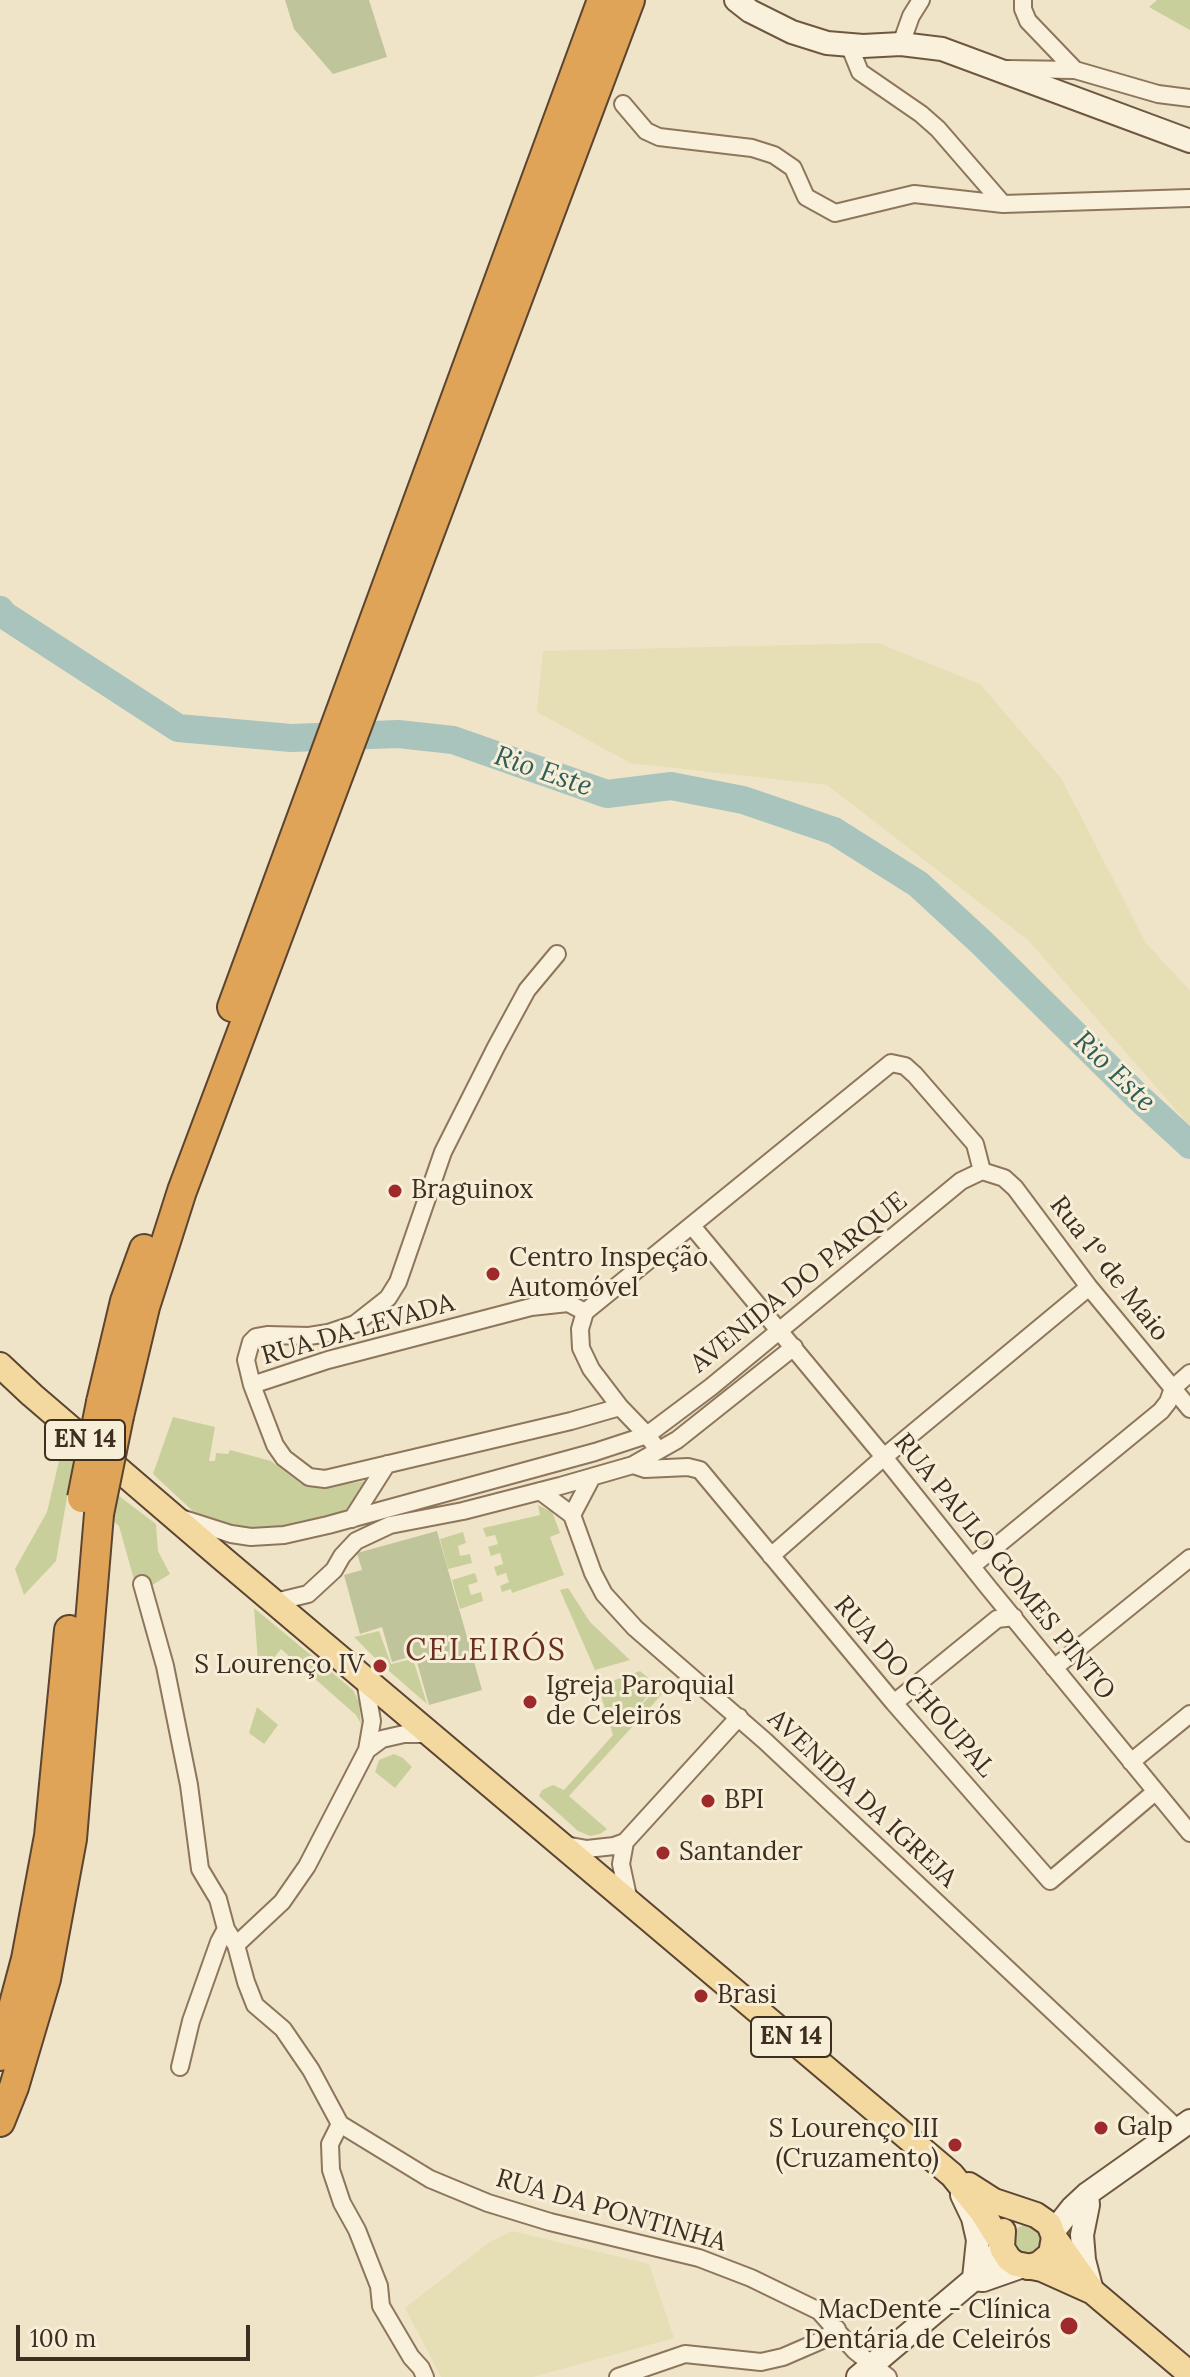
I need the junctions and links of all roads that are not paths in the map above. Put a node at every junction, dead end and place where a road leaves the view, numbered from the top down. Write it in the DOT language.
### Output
graph roads {
  1 [pos="602,0"];
  2 [pos="630,0"];
  3 [pos="736,0"];
  4 [pos="921,0"];
  5 [pos="1023,0"];
  6 [pos="901,44"];
  7 [pos="849,45"];
  8 [pos="995,69"];
  9 [pos="1075,70"];
  10 [pos="1190,98"];
  11 [pos="623,104"];
  12 [pos="1190,141"];
  13 [pos="1190,198"];
  14 [pos="1003,204"];
  15 [pos="376,642"];
  16 [pos="557,954"];
  17 [pos="982,1171"];
  18 [pos="692,1226"];
  19 [pos="1089,1287"];
  20 [pos="585,1312"];
  21 [pos="780,1330"];
  22 [pos="794,1347"];
  23 [pos="0,1365"];
  24 [pos="1190,1373"];
  25 [pos="252,1385"];
  26 [pos="1173,1388"];
  27 [pos="620,1407"];
  28 [pos="1190,1409"];
  29 [pos="647,1435"];
  30 [pos="658,1450"];
  31 [pos="884,1457"];
  32 [pos="553,1463"];
  33 [pos="387,1464"];
  34 [pos="633,1465"];
  35 [pos="592,1477"];
  36 [pos="560,1486"];
  37 [pos="540,1491"];
  38 [pos="90,1506"];
  39 [pos="171,1514"];
  40 [pos="572,1515"];
  41 [pos="352,1519"];
  42 [pos="771,1556"];
  43 [pos="1190,1558"];
  44 [pos="972,1566"];
  45 [pos="142,1584"];
  46 [pos="275,1602"];
  47 [pos="1014,1617"];
  48 [pos="1054,1668"];
  49 [pos="365,1680"];
  50 [pos="894,1703"];
  51 [pos="1190,1714"];
  52 [pos="739,1717"];
  53 [pos="433,1734"];
  54 [pos="367,1750"];
  55 [pos="1131,1762"];
  56 [pos="1155,1792"];
  57 [pos="1190,1833"];
  58 [pos="625,1842"];
  59 [pos="562,1844"];
  60 [pos="629,1901"];
  61 [pos="226,1929"];
  62 [pos="236,1945"];
  63 [pos="0,2056"];
  64 [pos="180,2067"];
  65 [pos="0,2122"];
  66 [pos="340,2124"];
  67 [pos="1184,2125"];
  68 [pos="952,2175"];
  69 [pos="1087,2194"];
  70 [pos="1031,2214"];
  71 [pos="1054,2234"];
  72 [pos="1002,2246"];
  73 [pos="1026,2267"];
  74 [pos="974,2279"];
  75 [pos="1093,2292"];
  76 [pos="837,2329"];
  77 [pos="873,2373"];
  78 [pos="1190,2374"];
  79 [pos="425,2377"];
  80 [pos="618,2377"];
  1 -- 15 [label="highway"];
  2 -- 15 [label="highway"];
  3 -- 7 [label="street"];
  4 -- 6 [label="street"];
  5 -- 9 [label="street"];
  6 -- 7 [label="street"];
  6 -- 8 [label="street"];
  7 -- 14 [label="street"];
  8 -- 9 [label="street"];
  8 -- 12 [label="street"];
  9 -- 10 [label="street"];
  11 -- 14 [label="street"];
  13 -- 14 [label="street"];
  15 -- 38 [label="highway, bridge"];
  16 -- 25 [label="street"];
  17 -- 18 [label="street"];
  17 -- 19 [label="street, Rua 1º de Maio"];
  17 -- 21 [label="street, AVENIDA DO PARQUE"];
  18 -- 20 [label="street"];
  18 -- 21 [label="street"];
  19 -- 26 [label="street, Rua 1º de Maio"];
  19 -- 31 [label="street"];
  20 -- 25 [label="street, RUA DA LEVADA"];
  20 -- 27 [label="street"];
  21 -- 22 [label="street, RUA PAULO GOMES PINTO"];
  21 -- 29 [label="street, AVENIDA DO PARQUE"];
  22 -- 30 [label="street, AVENIDA DO PARQUE"];
  22 -- 31 [label="street, RUA PAULO GOMES PINTO"];
  23 -- 39 [label="main road, EN 14"];
  24 -- 26 [label="street"];
  25 -- 33 [label="street, RUA DA LEVADA"];
  26 -- 28 [label="street, Rua 1º de Maio"];
  26 -- 44 [label="street"];
  27 -- 29 [label="street"];
  27 -- 33 [label="street"];
  29 -- 30 [label="street"];
  29 -- 32 [label="street, AVENIDA DO PARQUE"];
  30 -- 34 [label="street, AVENIDA DO PARQUE"];
  31 -- 42 [label="street"];
  31 -- 44 [label="street, RUA PAULO GOMES PINTO"];
  32 -- 36 [label="street"];
  32 -- 41 [label="street, AVENIDA DO PARQUE"];
  33 -- 41 [label="street"];
  34 -- 35 [label="street, AVENIDA DO PARQUE"];
  34 -- 42 [label="street, RUA DO CHOUPAL"];
  35 -- 36 [label="street, AVENIDA DO PARQUE"];
  35 -- 40 [label="street"];
  36 -- 37 [label="street, AVENIDA DO PARQUE"];
  37 -- 40 [label="street"];
  37 -- 46 [label="street, AVENIDA DO PARQUE"];
  38 -- 63 [label="highway"];
  38 -- 65 [label="highway"];
  39 -- 41 [label="street, AVENIDA DO PARQUE"];
  39 -- 46 [label="main road, EN 14"];
  40 -- 52 [label="street, AVENIDA DA IGREJA"];
  42 -- 50 [label="street, RUA DO CHOUPAL"];
  43 -- 48 [label="street"];
  44 -- 47 [label="street, RUA PAULO GOMES PINTO"];
  45 -- 61 [label="street"];
  46 -- 49 [label="main road, EN 14"];
  47 -- 48 [label="street, RUA PAULO GOMES PINTO"];
  47 -- 50 [label="street"];
  48 -- 55 [label="street, RUA PAULO GOMES PINTO"];
  49 -- 53 [label="main road, EN 14"];
  49 -- 54 [label="street"];
  50 -- 56 [label="street, RUA DO CHOUPAL"];
  51 -- 55 [label="street"];
  52 -- 58 [label="street"];
  52 -- 67 [label="street, AVENIDA DA IGREJA"];
  53 -- 54 [label="street"];
  53 -- 59 [label="main road, EN 14"];
  54 -- 62 [label="street"];
  55 -- 56 [label="street, RUA PAULO GOMES PINTO"];
  56 -- 57 [label="street, RUA PAULO GOMES PINTO"];
  58 -- 59 [label="street"];
  58 -- 60 [label="street"];
  59 -- 60 [label="main road, EN 14"];
  60 -- 68 [label="main road, EN 14"];
  61 -- 62 [label="street"];
  61 -- 64 [label="street"];
  62 -- 66 [label="street"];
  66 -- 76 [label="street, RUA DA PONTINHA"];
  66 -- 79 [label="street"];
  67 -- 69 [label="street"];
  68 -- 70 [label="main road, EN 14"];
  68 -- 72 [label="main road, EN 14"];
  68 -- 74 [label="street"];
  69 -- 70 [label="street"];
  69 -- 71 [label="street"];
  69 -- 75 [label="street"];
  70 -- 71 [label="main road, EN 14"];
  70 -- 72 [label="main road"];
  71 -- 73 [label="main road"];
  71 -- 75 [label="main road, EN 14"];
  72 -- 73 [label="main road, EN 14"];
  72 -- 74 [label="street"];
  73 -- 74 [label="street"];
  73 -- 75 [label="main road, EN 14"];
  74 -- 77 [label="street"];
  75 -- 78 [label="main road, EN 14"];
  76 -- 77 [label="street, RUA DA PONTINHA"];
  76 -- 80 [label="street"];
}
